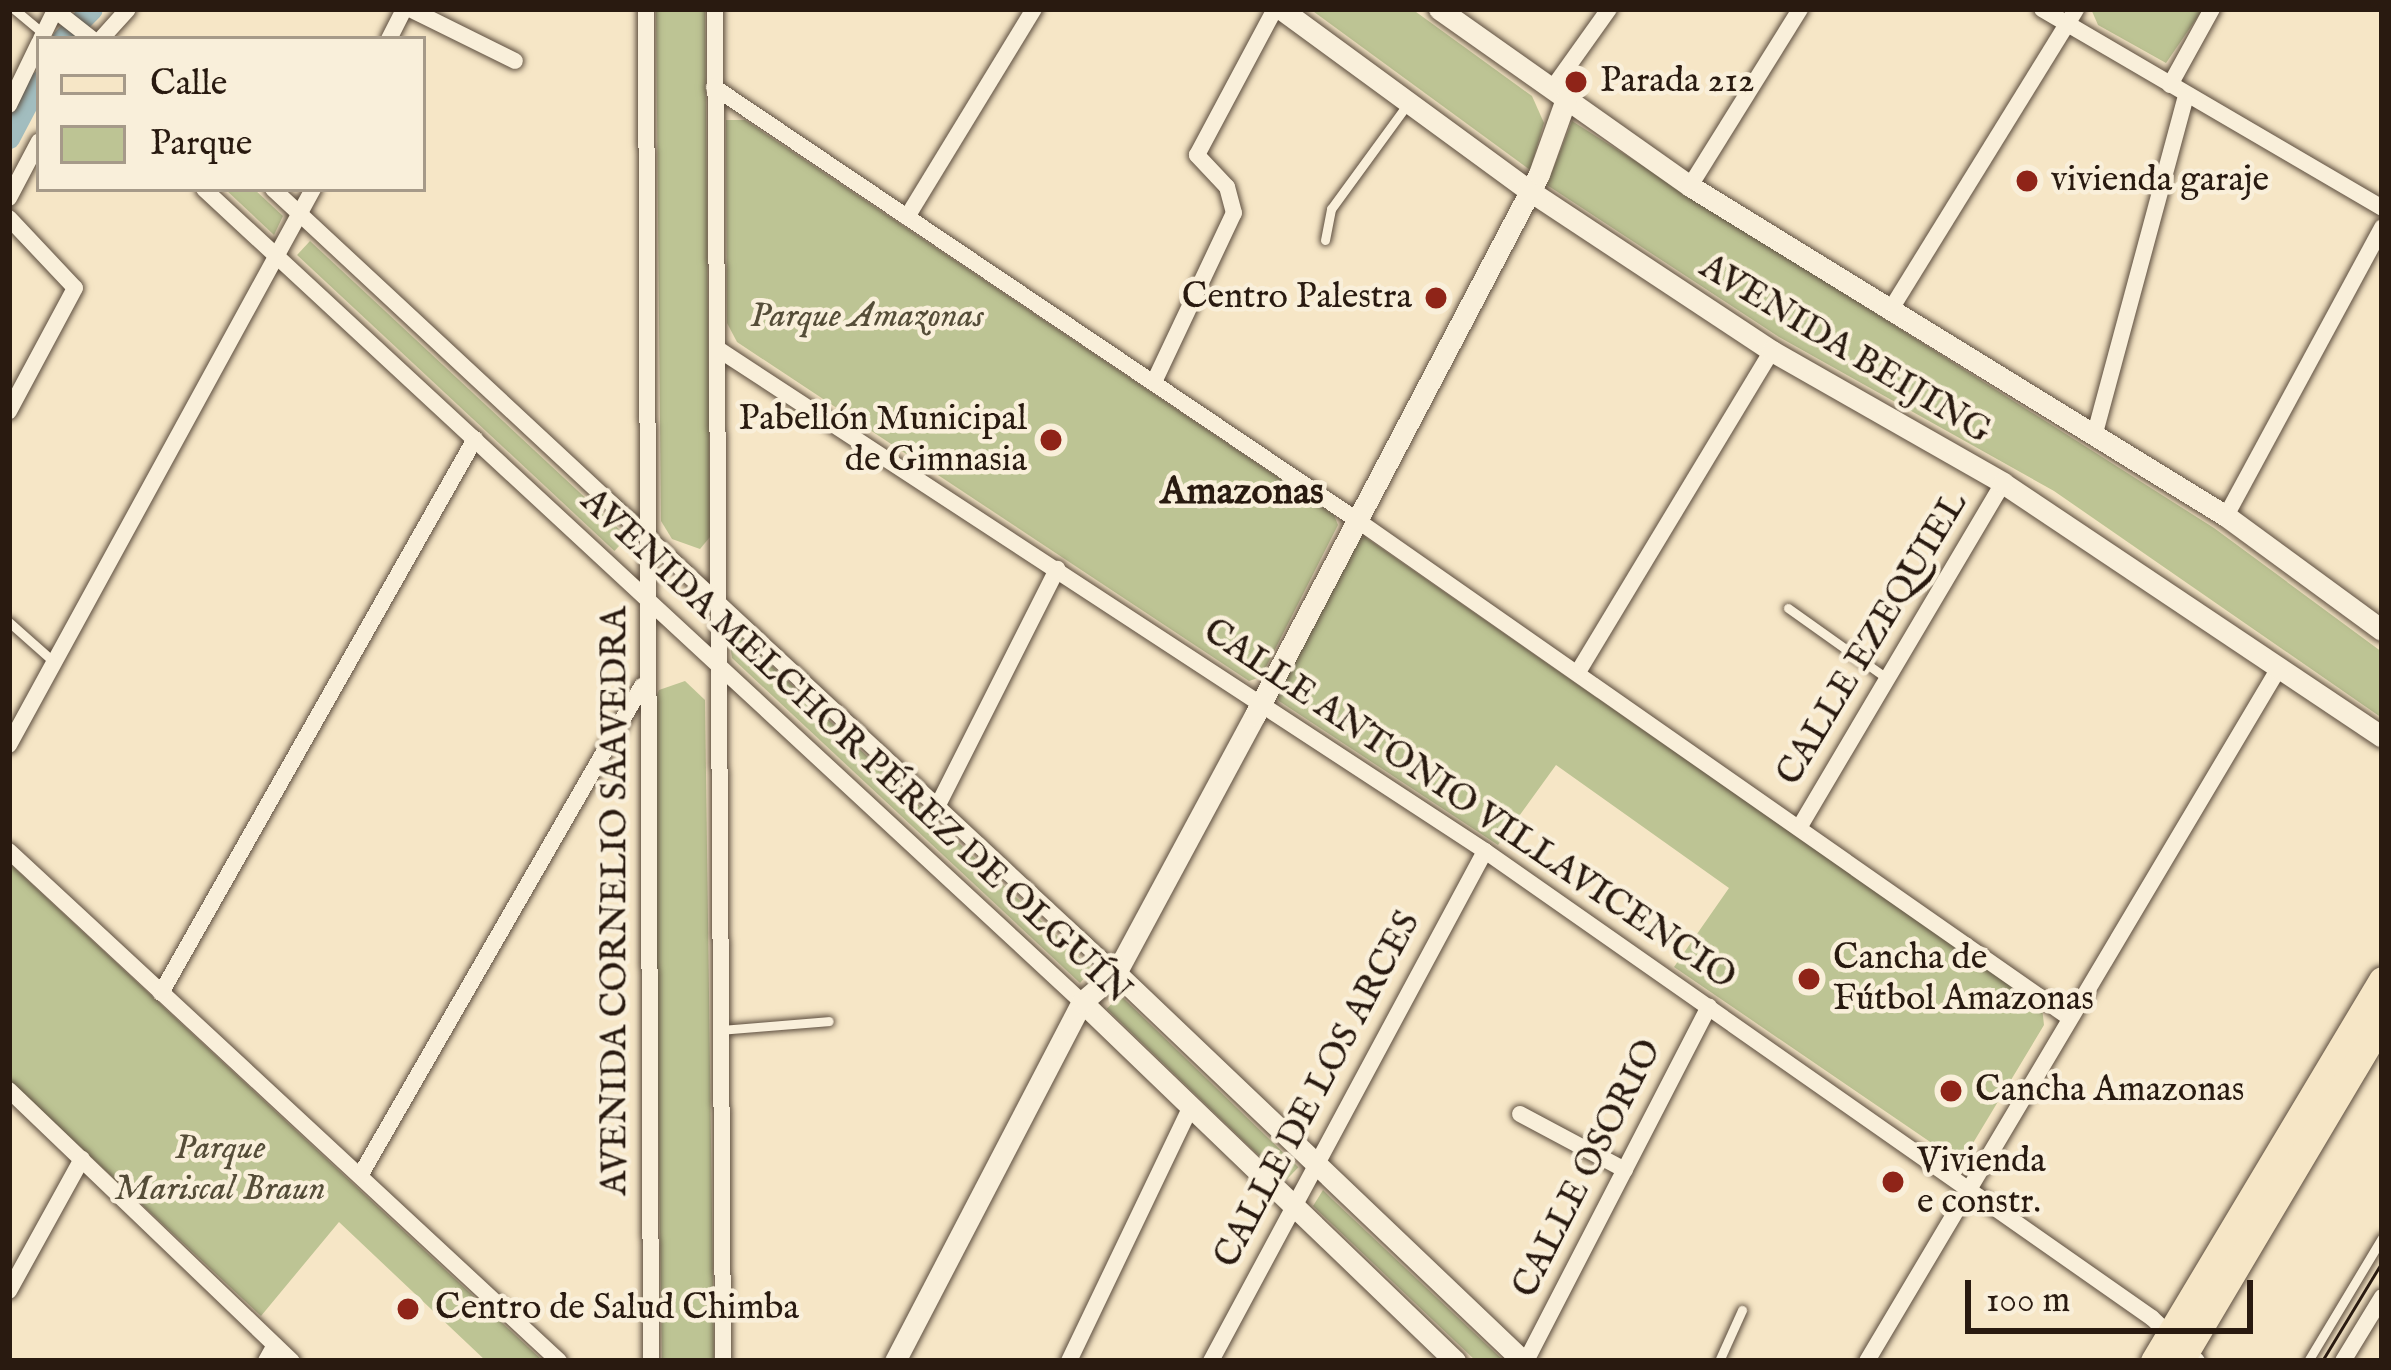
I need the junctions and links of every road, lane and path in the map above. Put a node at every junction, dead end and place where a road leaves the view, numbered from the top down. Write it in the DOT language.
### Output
graph roads {
  1 [pos="14,9"];
  2 [pos="128,9"];
  3 [pos="407,9"];
  4 [pos="646,9"];
  5 [pos="715,9"];
  6 [pos="1034,9"];
  7 [pos="1278,9"];
  8 [pos="1438,9"];
  9 [pos="1609,9"];
  10 [pos="1800,9"];
  11 [pos="2042,9"];
  12 [pos="2212,9"];
  13 [pos="58,12"];
  14 [pos="2071,16"];
  15 [pos="38,36"];
  16 [pos="100,36"];
  17 [pos="103,36"];
  18 [pos="391,36"];
  19 [pos="36,49"];
  20 [pos="515,61"];
  21 [pos="714,87"];
  22 [pos="2178,90"];
  23 [pos="1559,94"];
  24 [pos="1408,102"];
  25 [pos="9,104"];
  26 [pos="36,147"];
  27 [pos="1690,186"];
  28 [pos="1530,191"];
  29 [pos="207,192"];
  30 [pos="276,192"];
  31 [pos="312,192"];
  32 [pos="9,198"];
  33 [pos="2382,208"];
  34 [pos="300,215"];
  35 [pos="907,217"];
  36 [pos="9,218"];
  37 [pos="2382,228"];
  38 [pos="1325,240"];
  39 [pos="277,256"];
  40 [pos="1891,309"];
  41 [pos="718,350"];
  42 [pos="1772,351"];
  43 [pos="1154,382"];
  44 [pos="9,411"];
  45 [pos="2095,433"];
  46 [pos="475,439"];
  47 [pos="2003,483"];
  48 [pos="2226,516"];
  49 [pos="1354,518"];
  50 [pos="649,542"];
  51 [pos="1057,569"];
  52 [pos="647,601"];
  53 [pos="719,603"];
  54 [pos="1788,608"];
  55 [pos="9,622"];
  56 [pos="2382,630"];
  57 [pos="53,662"];
  58 [pos="719,667"];
  59 [pos="2279,668"];
  60 [pos="1578,672"];
  61 [pos="1888,679"];
  62 [pos="644,682"];
  63 [pos="1262,702"];
  64 [pos="2382,737"];
  65 [pos="9,746"];
  66 [pos="937,807"];
  67 [pos="1799,828"];
  68 [pos="9,851"];
  69 [pos="1485,851"];
  70 [pos="1116,973"];
  71 [pos="2382,980"];
  72 [pos="161,993"];
  73 [pos="1082,1002"];
  74 [pos="1709,1006"];
  75 [pos="2070,1018"];
  76 [pos="829,1021"];
  77 [pos="2382,1021"];
  78 [pos="720,1030"];
  79 [pos="9,1090"];
  80 [pos="1191,1106"];
  81 [pos="1520,1114"];
  82 [pos="82,1159"];
  83 [pos="1316,1164"];
  84 [pos="1624,1170"];
  85 [pos="362,1174"];
  86 [pos="1966,1190"];
  87 [pos="1292,1205"];
  88 [pos="2382,1238"];
  89 [pos="9,1291"];
  90 [pos="2382,1297"];
  91 [pos="1742,1310"];
  92 [pos="2184,1352"];
  93 [pos="270,1353"];
  94 [pos="292,1361"];
  95 [pos="559,1361"];
  96 [pos="651,1361"];
  97 [pos="723,1361"];
  98 [pos="895,1361"];
  99 [pos="1069,1361"];
  100 [pos="1210,1361"];
  101 [pos="1455,1361"];
  102 [pos="1525,1361"];
  103 [pos="1719,1361"];
  104 [pos="1867,1361"];
  105 [pos="2154,1361"];
  106 [pos="2308,1361"];
  107 [pos="2344,1361"];
  1 -- 15 [label="lane"];
  2 -- 17 [label="street"];
  3 -- 18 [label="street"];
  3 -- 20 [label="street"];
  4 -- 50 [label="street, AVENIDA CORNELIO SAAVEDRA"];
  5 -- 21 [label="street"];
  6 -- 35 [label="street"];
  7 -- 24 [label="street, AVENIDA BEIJING"];
  7 -- 43 [label="street"];
  8 -- 23 [label="street, AVENIDA BEIJING"];
  9 -- 23 [label="street"];
  10 -- 27 [label="street"];
  11 -- 14 [label="street"];
  12 -- 22 [label="street"];
  13 -- 16 [label="street"];
  14 -- 22 [label="street"];
  14 -- 40 [label="street"];
  19 -- 25 [label="street"];
  21 -- 35 [label="street"];
  21 -- 41 [label="street"];
  22 -- 33 [label="street"];
  22 -- 45 [label="street"];
  23 -- 27 [label="street, AVENIDA BEIJING"];
  23 -- 28 [label="street"];
  24 -- 28 [label="street, AVENIDA BEIJING"];
  24 -- 38 [label="lane"];
  26 -- 32 [label="street"];
  27 -- 40 [label="street, AVENIDA BEIJING"];
  28 -- 42 [label="street, AVENIDA BEIJING"];
  28 -- 49 [label="street"];
  29 -- 39 [label="street, AVENIDA MELCHOR PÉREZ DE OLGUÍN"];
  30 -- 34 [label="street, AVENIDA MELCHOR PÉREZ DE OLGUÍN"];
  31 -- 34 [label="street"];
  34 -- 39 [label="street"];
  34 -- 50 [label="street, AVENIDA MELCHOR PÉREZ DE OLGUÍN"];
  35 -- 43 [label="street"];
  36 -- 44 [label="street"];
  37 -- 48 [label="street"];
  39 -- 46 [label="street, AVENIDA MELCHOR PÉREZ DE OLGUÍN"];
  39 -- 57 [label="street"];
  40 -- 45 [label="street, AVENIDA BEIJING"];
  41 -- 51 [label="street, CALLE ANTONIO VILLAVICENCIO"];
  41 -- 53 [label="street"];
  42 -- 47 [label="street, AVENIDA BEIJING"];
  42 -- 60 [label="street"];
  43 -- 49 [label="street"];
  45 -- 48 [label="street, AVENIDA BEIJING"];
  46 -- 52 [label="street, AVENIDA MELCHOR PÉREZ DE OLGUÍN"];
  46 -- 72 [label="street"];
  47 -- 59 [label="street, AVENIDA BEIJING"];
  47 -- 61 [label="street, CALLE EZEQUIEL"];
  48 -- 56 [label="street, AVENIDA BEIJING"];
  49 -- 60 [label="street"];
  49 -- 63 [label="street"];
  50 -- 52 [label="street, AVENIDA CORNELIO SAAVEDRA"];
  50 -- 53 [label="street, AVENIDA MELCHOR PÉREZ DE OLGUÍN"];
  51 -- 63 [label="street, CALLE ANTONIO VILLAVICENCIO"];
  51 -- 66 [label="street"];
  52 -- 58 [label="street, AVENIDA MELCHOR PÉREZ DE OLGUÍN"];
  52 -- 62 [label="street, AVENIDA CORNELIO SAAVEDRA"];
  53 -- 58 [label="street"];
  53 -- 66 [label="street, AVENIDA MELCHOR PÉREZ DE OLGUÍN"];
  54 -- 61 [label="lane"];
  55 -- 57 [label="lane"];
  57 -- 65 [label="street"];
  58 -- 73 [label="street, AVENIDA MELCHOR PÉREZ DE OLGUÍN"];
  58 -- 78 [label="street"];
  59 -- 64 [label="street, AVENIDA BEIJING"];
  59 -- 75 [label="street"];
  60 -- 67 [label="street"];
  61 -- 67 [label="street, CALLE EZEQUIEL"];
  62 -- 85 [label="street"];
  62 -- 96 [label="street, AVENIDA CORNELIO SAAVEDRA"];
  63 -- 69 [label="street, CALLE ANTONIO VILLAVICENCIO"];
  63 -- 70 [label="street"];
  66 -- 70 [label="street, AVENIDA MELCHOR PÉREZ DE OLGUÍN"];
  67 -- 75 [label="street"];
  68 -- 72 [label="street"];
  69 -- 74 [label="street, CALLE ANTONIO VILLAVICENCIO"];
  69 -- 83 [label="street, CALLE DE LOS ARCES"];
  70 -- 73 [label="street"];
  70 -- 83 [label="street, AVENIDA MELCHOR PÉREZ DE OLGUÍN"];
  71 -- 92 [label="main road"];
  72 -- 85 [label="street"];
  73 -- 80 [label="street, AVENIDA MELCHOR PÉREZ DE OLGUÍN"];
  73 -- 98 [label="street"];
  74 -- 84 [label="street, CALLE OSORIO"];
  74 -- 86 [label="street, CALLE ANTONIO VILLAVICENCIO"];
  75 -- 86 [label="street"];
  76 -- 78 [label="lane"];
  77 -- 92 [label="main road"];
  78 -- 97 [label="street"];
  79 -- 82 [label="street"];
  80 -- 87 [label="street, AVENIDA MELCHOR PÉREZ DE OLGUÍN"];
  80 -- 99 [label="street"];
  81 -- 84 [label="street"];
  82 -- 89 [label="street"];
  82 -- 93 [label="street"];
  83 -- 87 [label="street, CALLE DE LOS ARCES"];
  83 -- 102 [label="street, AVENIDA MELCHOR PÉREZ DE OLGUÍN"];
  84 -- 102 [label="street, CALLE OSORIO"];
  85 -- 95 [label="street"];
  86 -- 92 [label="street, CALLE ANTONIO VILLAVICENCIO"];
  86 -- 104 [label="street"];
  87 -- 100 [label="street, CALLE DE LOS ARCES"];
  87 -- 101 [label="street, AVENIDA MELCHOR PÉREZ DE OLGUÍN"];
  88 -- 106 [label="lane"];
  90 -- 107 [label="street"];
  91 -- 103 [label="lane"];
  92 -- 105 [label="main road"];
  93 -- 94 [label="street"];
}
